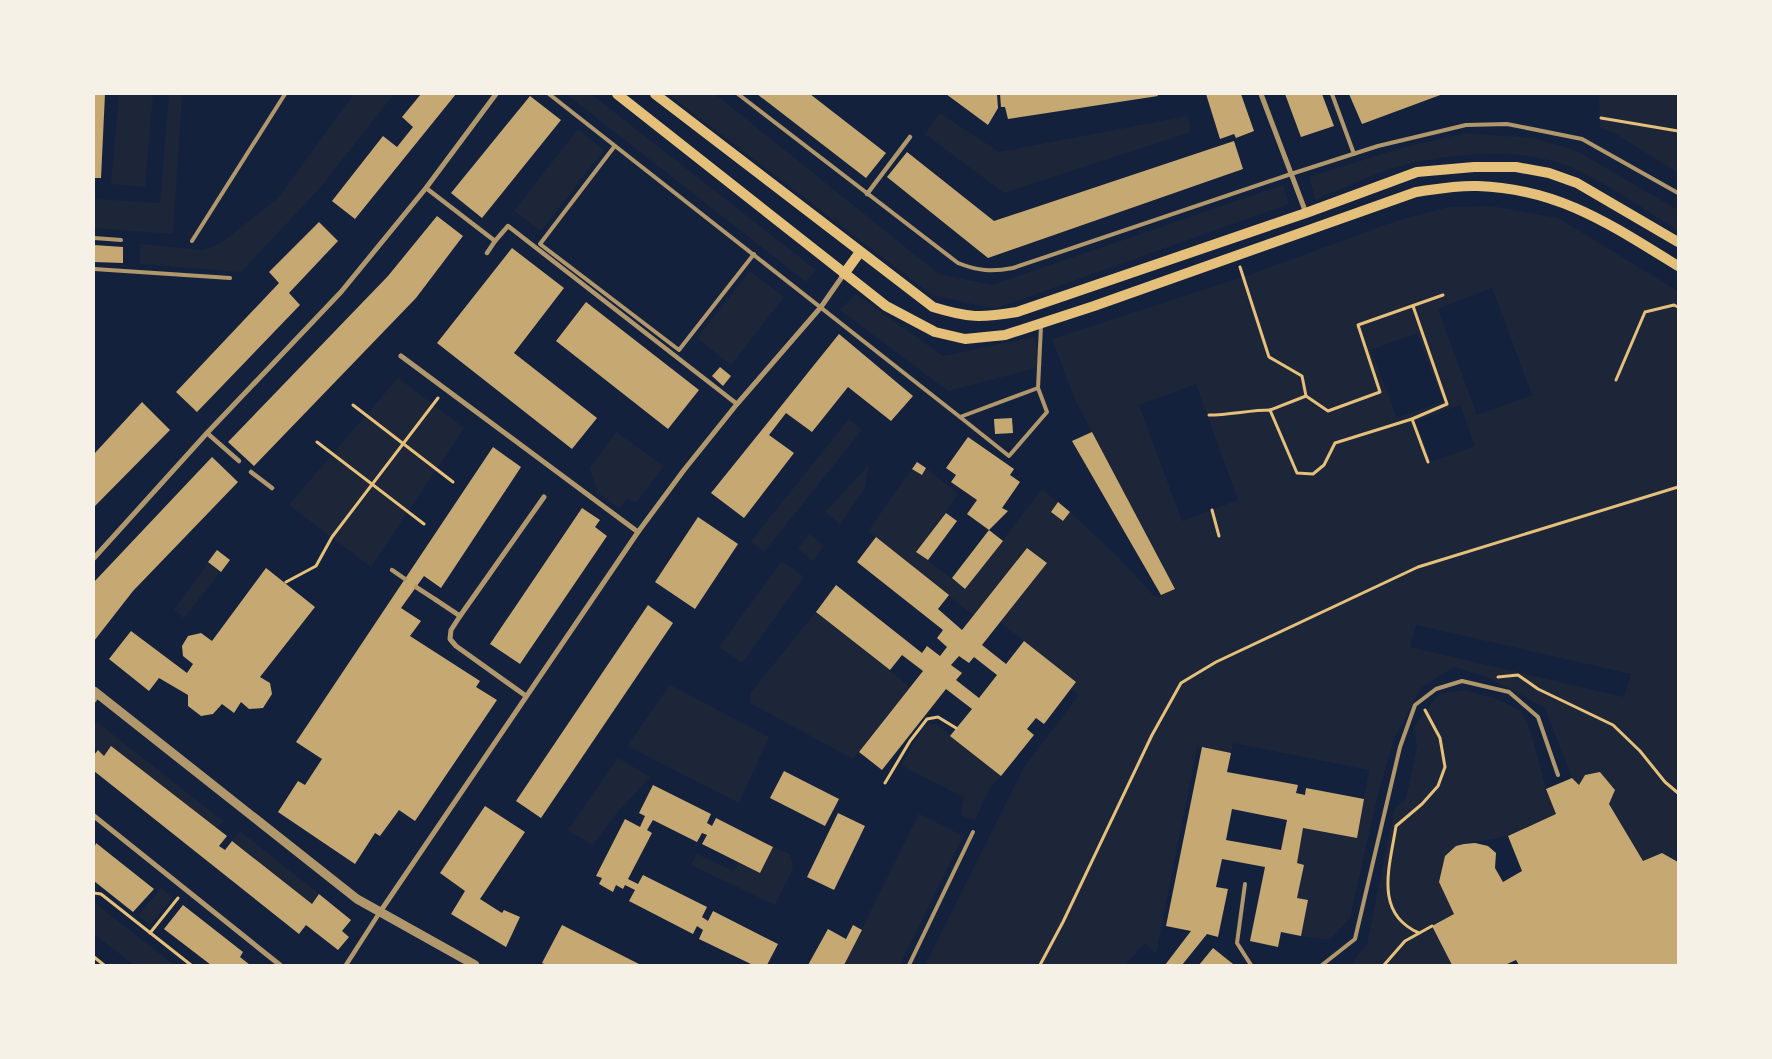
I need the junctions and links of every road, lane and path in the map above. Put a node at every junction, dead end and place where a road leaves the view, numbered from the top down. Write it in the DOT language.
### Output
graph roads {
  1 [pos="285,94"];
  2 [pos="496,94"];
  3 [pos="549,94"];
  4 [pos="617,94"];
  5 [pos="655,94"];
  6 [pos="738,94"];
  7 [pos="1261,94"];
  8 [pos="1332,94"];
  9 [pos="1601,118"];
  10 [pos="1678,131"];
  11 [pos="910,137"];
  12 [pos="614,147"];
  13 [pos="1354,154"];
  14 [pos="1292,174"];
  15 [pos="426,188"];
  16 [pos="1678,193"];
  17 [pos="867,194"];
  18 [pos="1306,213"];
  19 [pos="1311,227"];
  20 [pos="94,238"];
  21 [pos="121,240"];
  22 [pos="192,241"];
  23 [pos="495,241"];
  24 [pos="1678,242"];
  25 [pos="860,252"];
  26 [pos="487,253"];
  27 [pos="754,254"];
  28 [pos="1236,255"];
  29 [pos="1678,266"];
  30 [pos="94,269"];
  31 [pos="844,274"];
  32 [pos="230,278"];
  33 [pos="1443,295"];
  34 [pos="821,306"];
  35 [pos="1413,306"];
  36 [pos="1678,307"];
  37 [pos="1041,323"];
  38 [pos="401,356"];
  39 [pos="1616,380"];
  40 [pos="447,388"];
  41 [pos="1038,388"];
  42 [pos="1306,396"];
  43 [pos="737,404"];
  44 [pos="353,405"];
  45 [pos="1270,410"];
  46 [pos="1209,414"];
  47 [pos="960,417"];
  48 [pos="1412,419"];
  49 [pos="207,433"];
  50 [pos="317,442"];
  51 [pos="403,444"];
  52 [pos="239,461"];
  53 [pos="1428,462"];
  54 [pos="252,472"];
  55 [pos="453,482"];
  56 [pos="373,483"];
  57 [pos="1678,487"];
  58 [pos="272,488"];
  59 [pos="544,497"];
  60 [pos="1212,510"];
  61 [pos="424,524"];
  62 [pos="638,532"];
  63 [pos="1218,536"];
  64 [pos="94,558"];
  65 [pos="392,570"];
  66 [pos="405,579"];
  67 [pos="286,582"];
  68 [pos="416,587"];
  69 [pos="436,600"];
  70 [pos="460,616"];
  71 [pos="1489,678"];
  72 [pos="95,695"];
  73 [pos="526,696"];
  74 [pos="1415,705"];
  75 [pos="956,728"];
  76 [pos="1558,775"];
  77 [pos="885,783"];
  78 [pos="1678,793"];
  79 [pos="94,816"];
  80 [pos="973,832"];
  81 [pos="1245,884"];
  82 [pos="185,889"];
  83 [pos="94,892"];
  84 [pos="380,912"];
  85 [pos="1432,926"];
  86 [pos="150,932"];
  87 [pos="1419,933"];
  88 [pos="94,958"];
  89 [pos="461,962"];
  90 [pos="104,965"];
  91 [pos="191,965"];
  92 [pos="280,965"];
  93 [pos="346,965"];
  94 [pos="475,965"];
  95 [pos="909,965"];
  96 [pos="1040,965"];
  97 [pos="1251,965"];
  98 [pos="1322,965"];
  99 [pos="1384,965"];
  1 -- 22 [label="lane"];
  2 -- 15 [label="street"];
  3 -- 12 [label="lane"];
  4 -- 31 [label="main road"];
  5 -- 25 [label="main road"];
  6 -- 17 [label="lane"];
  7 -- 14 [label="street"];
  8 -- 13 [label="lane"];
  9 -- 10 [label="path"];
  11 -- 17 [label="street"];
  12 -- 27 [label="lane"];
  12 -- 27 [label="lane"];
  13 -- 14 [label="lane"];
  13 -- 16 [label="lane"];
  14 -- 17 [label="lane"];
  14 -- 18 [label="street"];
  15 -- 23 [label="street"];
  15 -- 49 [label="street"];
  18 -- 19 [label="main road"];
  18 -- 24 [label="main road"];
  18 -- 25 [label="main road"];
  19 -- 28 [label="main road"];
  19 -- 29 [label="main road"];
  20 -- 21 [label="lane"];
  23 -- 26 [label="street"];
  23 -- 43 [label="street"];
  25 -- 31 [label="main road"];
  27 -- 34 [label="lane"];
  28 -- 37 [label="main road"];
  28 -- 42 [label="path"];
  30 -- 32 [label="lane"];
  31 -- 34 [label="street"];
  31 -- 37 [label="main road"];
  33 -- 35 [label="path"];
  34 -- 43 [label="street"];
  34 -- 47 [label="lane"];
  35 -- 42 [label="path"];
  35 -- 48 [label="path"];
  36 -- 39 [label="path"];
  37 -- 41 [label="lane"];
  38 -- 40 [label="street"];
  40 -- 51 [label="path"];
  40 -- 62 [label="street"];
  41 -- 47 [label="lane"];
  41 -- 47 [label="lane"];
  42 -- 45 [label="path"];
  43 -- 62 [label="street"];
  44 -- 51 [label="path"];
  45 -- 46 [label="path"];
  45 -- 48 [label="path"];
  48 -- 53 [label="path"];
  49 -- 52 [label="street"];
  49 -- 64 [label="street"];
  50 -- 56 [label="path"];
  51 -- 55 [label="path"];
  51 -- 56 [label="path"];
  54 -- 58 [label="street"];
  56 -- 61 [label="path"];
  56 -- 67 [label="path"];
  57 -- 96 [label="path"];
  59 -- 70 [label="street"];
  60 -- 63 [label="path"];
  62 -- 73 [label="street"];
  65 -- 66 [label="street"];
  68 -- 69 [label="street"];
  69 -- 70 [label="street"];
  70 -- 73 [label="street"];
  71 -- 78 [label="path"];
  72 -- 84 [label="street"];
  73 -- 84 [label="street"];
  74 -- 76 [label="lane"];
  74 -- 87 [label="path"];
  74 -- 98 [label="lane"];
  75 -- 77 [label="path"];
  79 -- 82 [label="street"];
  80 -- 95 [label="lane"];
  81 -- 97 [label="lane"];
  82 -- 86 [label="path"];
  82 -- 92 [label="street"];
  83 -- 86 [label="path"];
  84 -- 89 [label="street"];
  84 -- 93 [label="street"];
  85 -- 87 [label="path"];
  86 -- 91 [label="path"];
  87 -- 99 [label="path"];
  88 -- 90 [label="path"];
  89 -- 94 [label="street"];
}
